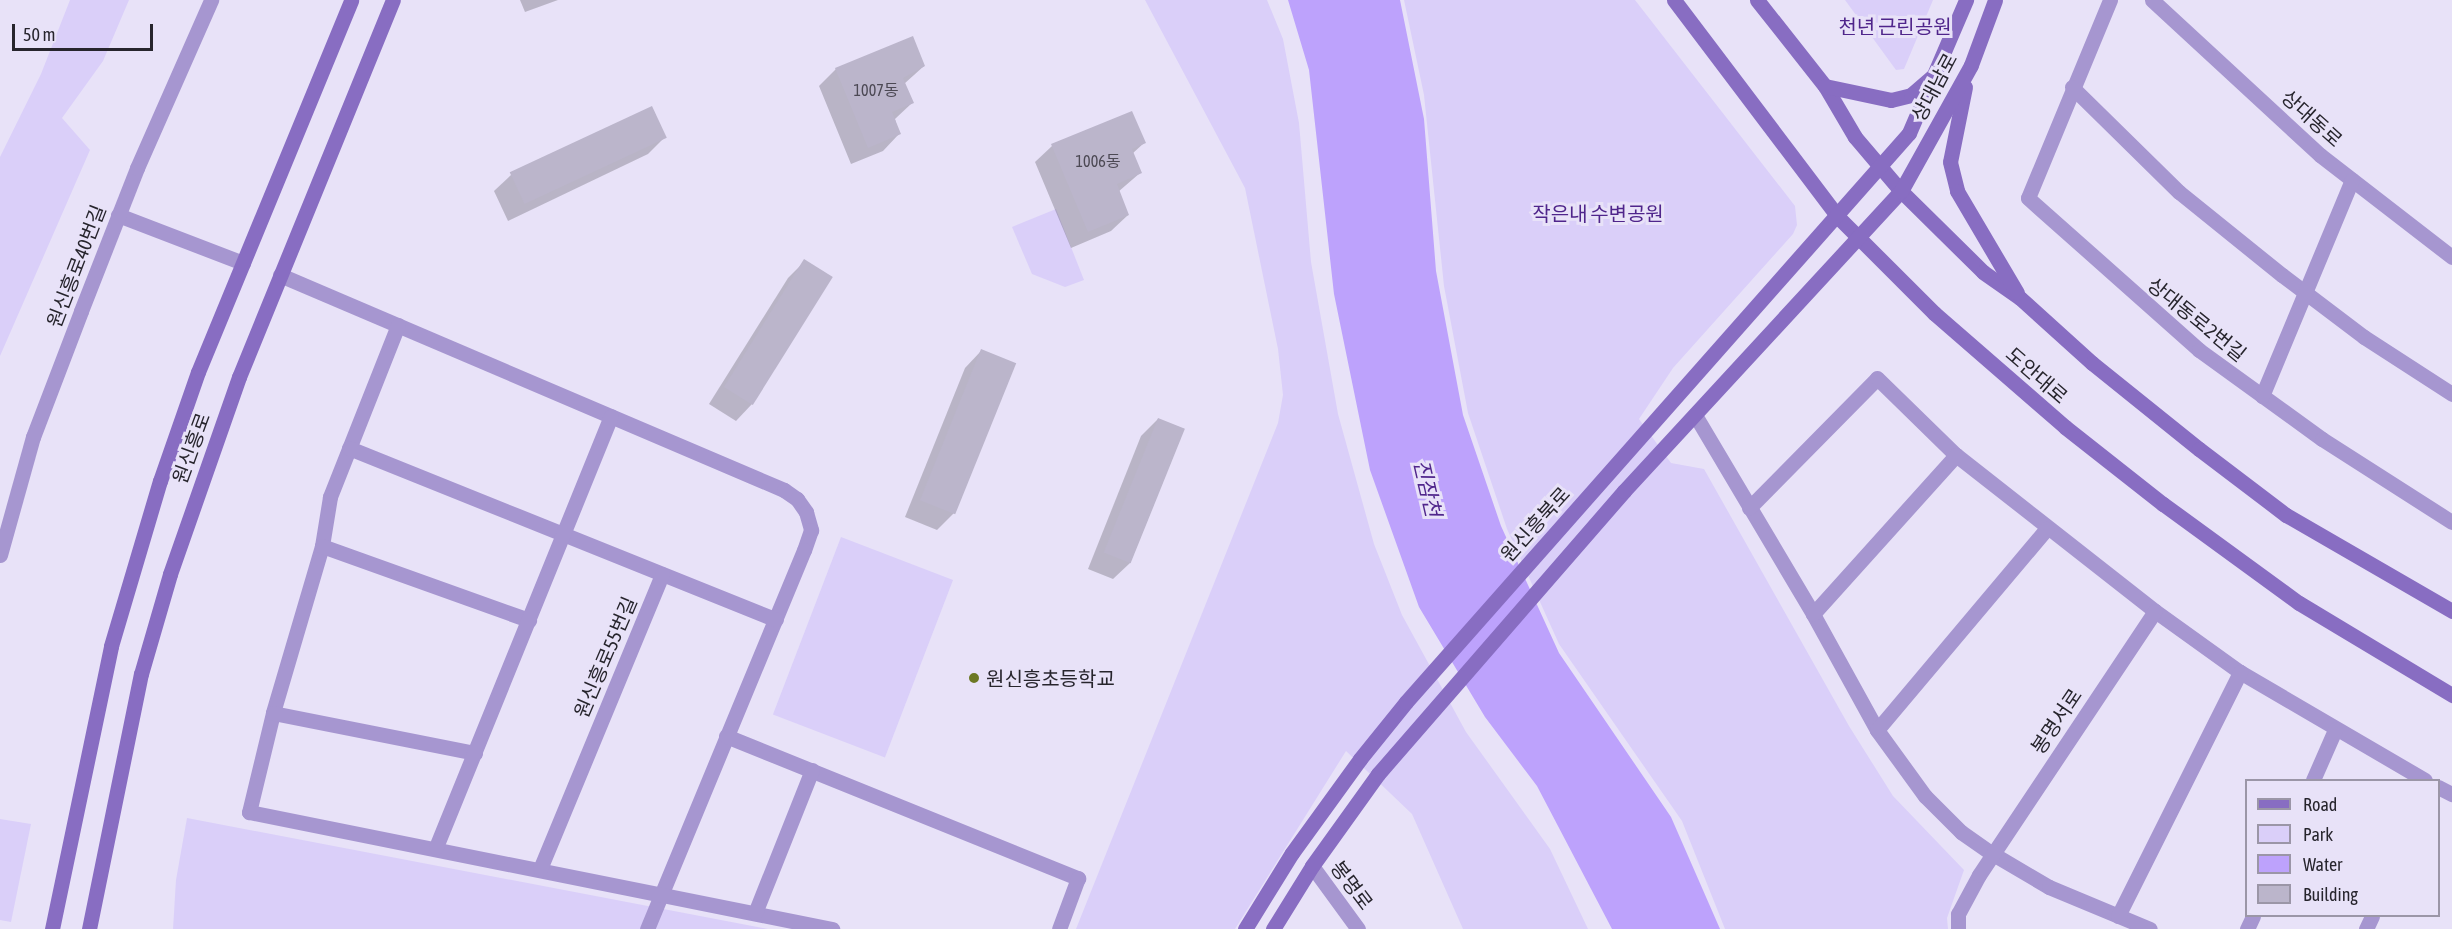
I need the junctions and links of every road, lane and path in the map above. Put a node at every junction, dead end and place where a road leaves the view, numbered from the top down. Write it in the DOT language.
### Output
graph roads {
  1 [pos="211,0"];
  2 [pos="351,0"];
  3 [pos="393,0"];
  4 [pos="1674,0"];
  5 [pos="1757,0"];
  6 [pos="1966,0"];
  7 [pos="1995,0"];
  8 [pos="2110,0"];
  9 [pos="2152,0"];
  10 [pos="1971,64"];
  11 [pos="1935,75"];
  12 [pos="1825,86"];
  13 [pos="2072,87"];
  14 [pos="1881,168"];
  15 [pos="2352,180"];
  16 [pos="1901,191"];
  17 [pos="118,215"];
  18 [pos="1838,217"];
  19 [pos="1859,240"];
  20 [pos="2452,257"];
  21 [pos="243,263"];
  22 [pos="280,275"];
  23 [pos="2304,293"];
  24 [pos="2020,298"];
  25 [pos="398,325"];
  26 [pos="2452,394"];
  27 [pos="2262,396"];
  28 [pos="1695,415"];
  29 [pos="611,416"];
  30 [pos="349,448"];
  31 [pos="1956,455"];
  32 [pos="1749,508"];
  33 [pos="2452,522"];
  34 [pos="2046,530"];
  35 [pos="563,535"];
  36 [pos="322,546"];
  37 [pos="0,555"];
  38 [pos="662,574"];
  39 [pos="2155,611"];
  40 [pos="2452,611"];
  41 [pos="1813,614"];
  42 [pos="529,620"];
  43 [pos="776,620"];
  44 [pos="2240,672"];
  45 [pos="2452,695"];
  46 [pos="273,712"];
  47 [pos="1877,730"];
  48 [pos="2335,730"];
  49 [pos="726,735"];
  50 [pos="475,753"];
  51 [pos="812,770"];
  52 [pos="2313,779"];
  53 [pos="2423,779"];
  54 [pos="436,847"];
  55 [pos="1993,854"];
  56 [pos="1312,866"];
  57 [pos="540,869"];
  58 [pos="659,897"];
  59 [pos="755,914"];
  60 [pos="2118,916"];
  61 [pos="52,929"];
  62 [pos="89,929"];
  63 [pos="647,929"];
  64 [pos="832,929"];
  65 [pos="1059,929"];
  66 [pos="1245,929"];
  67 [pos="1273,929"];
  68 [pos="1358,929"];
  69 [pos="1958,929"];
  70 [pos="2150,929"];
  1 -- 17 [label="street, 원신흥로40번길"];
  2 -- 21 [label="street, 원신흥로"];
  3 -- 22 [label="street, 원신흥로"];
  4 -- 18 [label="street, 도안대로"];
  5 -- 12 [label="street"];
  6 -- 11 [label="street, 상대남로"];
  7 -- 10 [label="street, 상대남로"];
  8 -- 13 [label="street, 상대동로2번길"];
  9 -- 15 [label="street, 상대동로"];
  10 -- 16 [label="street, 상대남로"];
  10 -- 24 [label="street"];
  11 -- 12 [label="street"];
  11 -- 14 [label="street, 상대남로"];
  12 -- 14 [label="street"];
  13 -- 23 [label="street"];
  13 -- 27 [label="street, 상대동로2번길"];
  14 -- 16 [label="street"];
  14 -- 18 [label="street, 원신흥북로"];
  15 -- 20 [label="street, 상대동로"];
  15 -- 23 [label="street"];
  16 -- 19 [label="street"];
  16 -- 24 [label="street"];
  17 -- 21 [label="street"];
  17 -- 37 [label="street, 원신흥로40번길"];
  18 -- 19 [label="street, 도안대로"];
  18 -- 66 [label="street, 원신흥북로"];
  19 -- 28 [label="street"];
  19 -- 45 [label="street, 도안대로"];
  21 -- 61 [label="street, 원신흥로"];
  22 -- 25 [label="street"];
  22 -- 62 [label="street, 원신흥로"];
  23 -- 26 [label="street"];
  23 -- 27 [label="street"];
  24 -- 40 [label="street"];
  25 -- 29 [label="street"];
  25 -- 30 [label="street"];
  27 -- 33 [label="street, 상대동로2번길"];
  28 -- 32 [label="street"];
  28 -- 56 [label="street"];
  29 -- 35 [label="street"];
  29 -- 43 [label="street"];
  30 -- 35 [label="street"];
  30 -- 36 [label="street"];
  31 -- 32 [label="street"];
  31 -- 34 [label="street"];
  31 -- 41 [label="street"];
  32 -- 41 [label="street"];
  34 -- 39 [label="street"];
  34 -- 47 [label="street"];
  35 -- 38 [label="street"];
  35 -- 42 [label="street"];
  36 -- 42 [label="street"];
  36 -- 46 [label="street"];
  38 -- 43 [label="street"];
  38 -- 57 [label="street, 원신흥로55번길"];
  39 -- 44 [label="street"];
  39 -- 55 [label="street, 봉명서로"];
  41 -- 47 [label="street"];
  42 -- 50 [label="street"];
  43 -- 49 [label="street"];
  44 -- 48 [label="street"];
  44 -- 60 [label="street"];
  46 -- 50 [label="street"];
  46 -- 54 [label="street"];
  47 -- 55 [label="street"];
  48 -- 52 [label="street"];
  48 -- 53 [label="street"];
  49 -- 51 [label="street"];
  49 -- 58 [label="street"];
  50 -- 54 [label="street"];
  51 -- 59 [label="street"];
  51 -- 65 [label="street"];
  54 -- 57 [label="street"];
  55 -- 60 [label="street"];
  55 -- 69 [label="street, 봉명서로"];
  56 -- 67 [label="street"];
  56 -- 68 [label="street, 봉명로"];
  57 -- 58 [label="street"];
  58 -- 59 [label="street"];
  58 -- 63 [label="street"];
  59 -- 64 [label="street"];
  60 -- 70 [label="street"];
}
